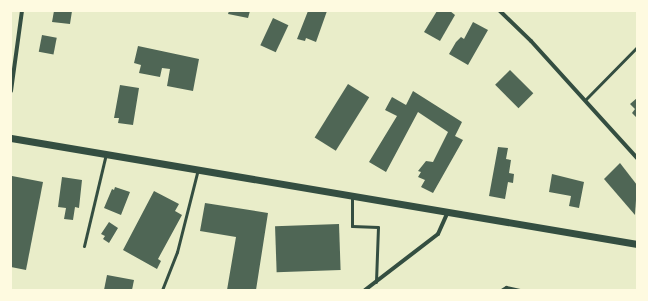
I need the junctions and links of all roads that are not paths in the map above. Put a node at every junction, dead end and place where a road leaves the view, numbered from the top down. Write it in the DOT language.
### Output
graph roads {
  1 [pos="22,11"];
  2 [pos="500,11"];
  3 [pos="637,47"];
  4 [pos="11,90"];
  5 [pos="585,100"];
  6 [pos="11,138"];
  7 [pos="106,154"];
  8 [pos="637,158"];
  9 [pos="198,169"];
  10 [pos="352,196"];
  11 [pos="448,212"];
  12 [pos="637,244"];
  13 [pos="84,246"];
  14 [pos="376,282"];
  15 [pos="162,290"];
  16 [pos="366,290"];
  17 [pos="501,290"];
  18 [pos="520,290"];
  1 -- 4 [label="street"];
  2 -- 5 [label="street"];
  3 -- 5 [label="lane"];
  5 -- 8 [label="street"];
  6 -- 7 [label="street"];
  7 -- 9 [label="street"];
  7 -- 13 [label="lane"];
  9 -- 10 [label="street"];
  9 -- 15 [label="lane"];
  10 -- 11 [label="street"];
  10 -- 14 [label="lane"];
  11 -- 12 [label="street"];
  11 -- 14 [label="street"];
  14 -- 16 [label="street"];
  17 -- 18 [label="lane"];
}
